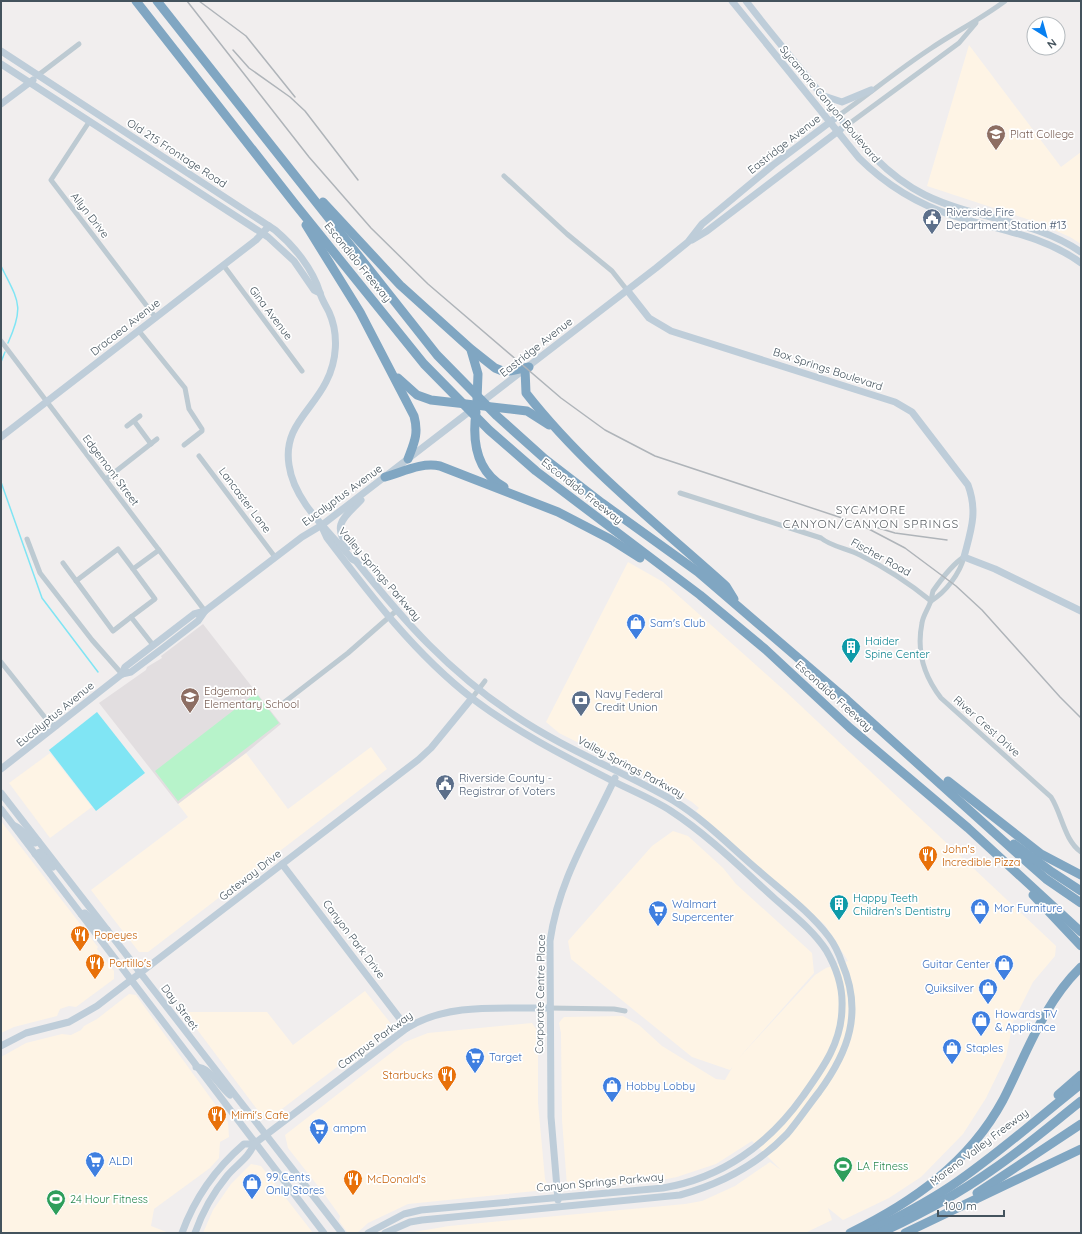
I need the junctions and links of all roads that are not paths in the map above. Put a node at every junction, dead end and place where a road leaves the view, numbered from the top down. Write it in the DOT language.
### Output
graph roads {
  1 [pos="136,1"];
  2 [pos="157,1"];
  3 [pos="732,1"];
  4 [pos="746,1"];
  5 [pos="1005,1"];
  6 [pos="980,19"];
  7 [pos="79,44"];
  8 [pos="1,51"];
  9 [pos="1,64"];
  10 [pos="38,76"];
  11 [pos="29,82"];
  12 [pos="872,90"];
  13 [pos="822,95"];
  14 [pos="1,104"];
  15 [pos="838,116"];
  16 [pos="89,122"];
  17 [pos="830,122"];
  18 [pos="846,126"];
  19 [pos="837,132"];
  20 [pos="273,145"];
  21 [pos="504,176"];
  22 [pos="295,204"];
  23 [pos="984,214"];
  24 [pos="962,218"];
  25 [pos="269,226"];
  26 [pos="262,234"];
  27 [pos="688,242"];
  28 [pos="1081,252"];
  29 [pos="1081,263"];
  30 [pos="224,266"];
  31 [pos="627,290"];
  32 [pos="320,294"];
  33 [pos="156,318"];
  34 [pos="139,331"];
  35 [pos="1,341"];
  36 [pos="471,349"];
  37 [pos="302,371"];
  38 [pos="525,371"];
  39 [pos="394,375"];
  40 [pos="491,396"];
  41 [pos="47,402"];
  42 [pos="477,406"];
  43 [pos="140,416"];
  44 [pos="134,421"];
  45 [pos="127,426"];
  46 [pos="563,436"];
  47 [pos="1,437"];
  48 [pos="157,439"];
  49 [pos="151,444"];
  50 [pos="184,445"];
  51 [pos="199,456"];
  52 [pos="408,459"];
  53 [pos="384,477"];
  54 [pos="106,479"];
  55 [pos="374,485"];
  56 [pos="680,493"];
  57 [pos="520,496"];
  58 [pos="322,525"];
  59 [pos="27,539"];
  60 [pos="159,550"];
  61 [pos="275,557"];
  62 [pos="964,557"];
  63 [pos="356,561"];
  64 [pos="63,563"];
  65 [pos="133,569"];
  66 [pos="76,581"];
  67 [pos="700,595"];
  68 [pos="931,601"];
  69 [pos="737,605"];
  70 [pos="205,611"];
  71 [pos="396,611"];
  72 [pos="1081,611"];
  73 [pos="389,617"];
  74 [pos="131,618"];
  75 [pos="153,645"];
  76 [pos="1,662"];
  77 [pos="122,674"];
  78 [pos="485,681"];
  79 [pos="479,689"];
  80 [pos="472,698"];
  81 [pos="847,700"];
  82 [pos="282,704"];
  83 [pos="57,726"];
  84 [pos="1,769"];
  85 [pos="618,772"];
  86 [pos="613,782"];
  87 [pos="1,793"];
  88 [pos="963,803"];
  89 [pos="1,809"];
  90 [pos="13,825"];
  91 [pos="968,828"];
  92 [pos="38,841"];
  93 [pos="1081,852"];
  94 [pos="35,854"];
  95 [pos="282,864"];
  96 [pos="63,874"];
  97 [pos="1081,875"];
  98 [pos="1081,891"];
  99 [pos="1081,903"];
  100 [pos="81,914"];
  101 [pos="107,930"];
  102 [pos="1081,932"];
  103 [pos="1081,946"];
  104 [pos="1078,970"];
  105 [pos="140,973"];
  106 [pos="131,980"];
  107 [pos="549,1008"];
  108 [pos="625,1011"];
  109 [pos="407,1028"];
  110 [pos="840,1030"];
  111 [pos="850,1031"];
  112 [pos="1,1046"];
  113 [pos="196,1067"];
  114 [pos="1081,1075"];
  115 [pos="1081,1084"];
  116 [pos="1081,1100"];
  117 [pos="238,1102"];
  118 [pos="1036,1120"];
  119 [pos="1081,1124"];
  120 [pos="265,1136"];
  121 [pos="254,1144"];
  122 [pos="1081,1150"];
  123 [pos="558,1196"];
  124 [pos="558,1206"];
  125 [pos="942,1215"];
  126 [pos="182,1232"];
  127 [pos="194,1233"];
  128 [pos="324,1233"];
  129 [pos="342,1233"];
  130 [pos="368,1233"];
  131 [pos="385,1233"];
  132 [pos="850,1233"];
  133 [pos="866,1233"];
  134 [pos="880,1233"];
  135 [pos="905,1233"];
  1 -- 22 [label="highway, Escondido Freeway"];
  2 -- 20 [label="highway, Escondido Freeway"];
  3 -- 17 [label="street, Sycamore Canyon Boulevard"];
  4 -- 13 [label="street, Sycamore Canyon Boulevard"];
  5 -- 6 [label="street, Eastridge Avenue"];
  6 -- 12 [label="street, Eastridge Avenue"];
  6 -- 18 [label="street, Eastridge Avenue"];
  7 -- 10 [label="street"];
  8 -- 10 [label="street, Old 215 Frontage Road"];
  9 -- 11 [label="street, Old 215 Frontage Road"];
  10 -- 11 [label="street"];
  10 -- 25 [label="street, Old 215 Frontage Road"];
  11 -- 14 [label="street"];
  11 -- 16 [label="street, Old 215 Frontage Road"];
  12 -- 13 [label="street"];
  12 -- 15 [label="street, Eastridge Avenue"];
  13 -- 15 [label="street, Sycamore Canyon Boulevard"];
  15 -- 17 [label="street, Eastridge Avenue"];
  15 -- 18 [label="street, Sycamore Canyon Boulevard"];
  16 -- 26 [label="street, Old 215 Frontage Road"];
  16 -- 33 [label="street, Allyn Drive"];
  17 -- 19 [label="street, Sycamore Canyon Boulevard"];
  17 -- 27 [label="street, Eastridge Avenue"];
  18 -- 19 [label="street, Eastridge Avenue"];
  18 -- 23 [label="street, Sycamore Canyon Boulevard"];
  19 -- 24 [label="street, Sycamore Canyon Boulevard"];
  19 -- 27 [label="street, Eastridge Avenue"];
  20 -- 36 [label="highway"];
  20 -- 69 [label="highway, Escondido Freeway"];
  21 -- 31 [label="street, Box Springs Boulevard"];
  22 -- 39 [label="highway"];
  22 -- 67 [label="highway, Escondido Freeway"];
  23 -- 24 [label="street"];
  23 -- 28 [label="street, Sycamore Canyon Boulevard"];
  24 -- 29 [label="street, Sycamore Canyon Boulevard"];
  25 -- 26 [label="street, Dracaea Avenue"];
  25 -- 32 [label="street, Old 215 Frontage Road"];
  26 -- 30 [label="street, Dracaea Avenue"];
  26 -- 32 [label="street, Old 215 Frontage Road"];
  27 -- 31 [label="street, Eastridge Avenue"];
  30 -- 33 [label="street, Dracaea Avenue"];
  30 -- 37 [label="street, Gina Avenue"];
  31 -- 38 [label="street, Eastridge Avenue"];
  31 -- 62 [label="street, Box Springs Boulevard"];
  32 -- 58 [label="street, Old 215 Frontage Road"];
  33 -- 34 [label="street, Dracaea Avenue"];
  34 -- 41 [label="street, Dracaea Avenue"];
  34 -- 50 [label="street"];
  35 -- 41 [label="street, Edgemont Street"];
  36 -- 38 [label="highway"];
  36 -- 42 [label="highway"];
  38 -- 40 [label="street, Eastridge Avenue"];
  38 -- 46 [label="highway"];
  39 -- 42 [label="highway"];
  39 -- 52 [label="highway"];
  40 -- 42 [label="street, Eucalyptus Avenue"];
  41 -- 47 [label="street, Dracaea Avenue"];
  41 -- 54 [label="street, Edgemont Street"];
  42 -- 46 [label="highway"];
  42 -- 52 [label="street, Eucalyptus Avenue"];
  42 -- 57 [label="highway"];
  43 -- 44 [label="street"];
  44 -- 45 [label="street"];
  44 -- 49 [label="street"];
  46 -- 69 [label="highway"];
  48 -- 49 [label="street"];
  49 -- 54 [label="street"];
  51 -- 61 [label="street, Lancaster Lane"];
  52 -- 53 [label="street, Eucalyptus Avenue"];
  53 -- 55 [label="street, Eucalyptus Avenue"];
  53 -- 57 [label="highway"];
  54 -- 60 [label="street, Edgemont Street"];
  55 -- 58 [label="street, Eucalyptus Avenue"];
  55 -- 63 [label="street"];
  56 -- 68 [label="street, Fischer Road"];
  57 -- 67 [label="highway"];
  58 -- 61 [label="street, Eucalyptus Avenue"];
  58 -- 63 [label="street, Valley Springs Parkway"];
  58 -- 73 [label="street, Valley Springs Parkway"];
  59 -- 77 [label="street"];
  60 -- 65 [label="street"];
  60 -- 70 [label="street, Edgemont Street"];
  61 -- 70 [label="street, Eucalyptus Avenue"];
  62 -- 68 [label="street, River Crest Drive"];
  62 -- 72 [label="street"];
  63 -- 71 [label="street, Valley Springs Parkway"];
  64 -- 66 [label="street"];
  65 -- 66 [label="street"];
  65 -- 74 [label="street"];
  66 -- 74 [label="street"];
  67 -- 91 [label="highway, Escondido Freeway"];
  68 -- 93 [label="street, River Crest Drive"];
  69 -- 81 [label="highway, Escondido Freeway"];
  70 -- 75 [label="street, Eucalyptus Avenue"];
  70 -- 77 [label="street, Eucalyptus Avenue"];
  71 -- 73 [label="street"];
  71 -- 79 [label="street, Valley Springs Parkway"];
  73 -- 80 [label="street, Valley Springs Parkway"];
  73 -- 82 [label="street"];
  74 -- 75 [label="street"];
  75 -- 77 [label="street, Eucalyptus Avenue"];
  76 -- 83 [label="street"];
  77 -- 83 [label="street, Eucalyptus Avenue"];
  78 -- 79 [label="street, Gateway Drive"];
  79 -- 80 [label="street, Gateway Drive"];
  79 -- 85 [label="street, Valley Springs Parkway"];
  80 -- 86 [label="street, Valley Springs Parkway"];
  80 -- 95 [label="street, Gateway Drive"];
  81 -- 88 [label="highway, Escondido Freeway"];
  81 -- 97 [label="highway"];
  83 -- 84 [label="street, Eucalyptus Avenue"];
  85 -- 86 [label="street, Corporate Centre Place"];
  85 -- 111 [label="street, Valley Springs Parkway"];
  86 -- 107 [label="street, Corporate Centre Place"];
  86 -- 110 [label="street, Valley Springs Parkway"];
  87 -- 92 [label="street, Day Street"];
  88 -- 98 [label="highway"];
  88 -- 99 [label="highway, Escondido Freeway"];
  89 -- 90 [label="street, Day Street"];
  90 -- 92 [label="street"];
  90 -- 94 [label="street, Day Street"];
  91 -- 102 [label="highway, Escondido Freeway"];
  91 -- 103 [label="highway"];
  92 -- 96 [label="street, Day Street"];
  94 -- 96 [label="street"];
  94 -- 100 [label="street, Day Street"];
  95 -- 105 [label="street, Gateway Drive"];
  95 -- 109 [label="street, Canyon Park Drive"];
  96 -- 101 [label="street, Day Street"];
  100 -- 101 [label="street"];
  100 -- 106 [label="street, Day Street"];
  101 -- 105 [label="street, Day Street"];
  104 -- 132 [label="highway"];
  105 -- 106 [label="street, Gateway Drive"];
  105 -- 117 [label="street, Day Street"];
  106 -- 112 [label="street, Gateway Drive"];
  106 -- 113 [label="street, Day Street"];
  107 -- 108 [label="street, Campus Parkway"];
  107 -- 109 [label="street, Campus Parkway"];
  107 -- 123 [label="street, Corporate Centre Place"];
  109 -- 120 [label="street, Campus Parkway"];
  110 -- 123 [label="street, Canyon Springs Parkway"];
  111 -- 124 [label="street, Canyon Springs Parkway"];
  113 -- 117 [label="street"];
  113 -- 121 [label="street, Day Street"];
  114 -- 118 [label="highway"];
  115 -- 118 [label="highway, Moreno Valley Freeway"];
  116 -- 134 [label="highway"];
  117 -- 120 [label="street, Day Street"];
  118 -- 133 [label="highway, Moreno Valley Freeway"];
  119 -- 125 [label="highway"];
  120 -- 121 [label="street, Campus Parkway"];
  120 -- 129 [label="street, Day Street"];
  121 -- 126 [label="street, Campus Parkway"];
  121 -- 127 [label="street, Campus Parkway"];
  121 -- 128 [label="street, Day Street"];
  122 -- 125 [label="highway"];
  123 -- 124 [label="street, Corporate Centre Place"];
  123 -- 130 [label="street, Canyon Springs Parkway"];
  124 -- 131 [label="street, Canyon Springs Parkway"];
  125 -- 135 [label="highway"];
  126 -- 127 [label="street"];
}
